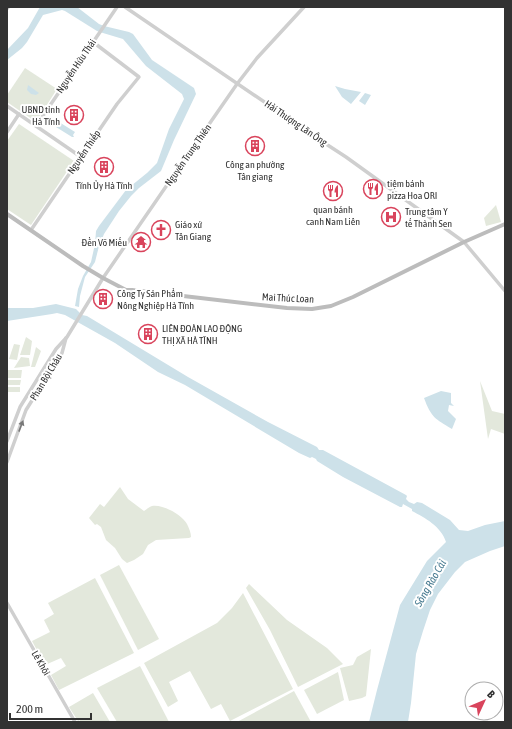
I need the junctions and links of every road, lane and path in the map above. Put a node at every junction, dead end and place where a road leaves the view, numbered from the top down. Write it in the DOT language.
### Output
graph roads {
  1 [pos="117,7"];
  2 [pos="125,7"];
  3 [pos="304,7"];
  4 [pos="93,42"];
  5 [pos="238,84"];
  6 [pos="7,106"];
  7 [pos="19,114"];
  8 [pos="36,126"];
  9 [pos="7,132"];
  10 [pos="81,157"];
  11 [pos="7,214"];
  12 [pos="505,224"];
  13 [pos="31,230"];
  14 [pos="464,242"];
  15 [pos="103,278"];
  16 [pos="505,291"];
  17 [pos="67,337"];
  18 [pos="7,441"];
  19 [pos="7,462"];
  20 [pos="7,603"];
  21 [pos="76,722"];
  1 -- 4 [label="street, Nguyễn Hứu Thái"];
  2 -- 5 [label="street, Hải Thượng Lãn Ông"];
  3 -- 5 [label="street, Nguyễn Trung Thiên"];
  4 -- 8 [label="street, Nguyễn Hứu Thái"];
  4 -- 10 [label="street, Nguyễn Thiếp"];
  5 -- 14 [label="street, Hải Thượng Lãn Ông"];
  5 -- 15 [label="street, Nguyễn Trung Thiên"];
  6 -- 7 [label="street"];
  7 -- 8 [label="street"];
  7 -- 9 [label="street"];
  8 -- 10 [label="street"];
  10 -- 13 [label="street, Nguyễn Thiếp"];
  11 -- 13 [label="main road, Mai Thúc Loan"];
  12 -- 14 [label="main road, Mai Thúc Loan"];
  13 -- 15 [label="main road, Mai Thúc Loan"];
  14 -- 15 [label="main road, Mai Thúc Loan"];
  14 -- 16 [label="street, Hải Thượng Lãn Ông"];
  15 -- 17 [label="street, Nguyễn Trung Thiên"];
  17 -- 18 [label="street, Phan Bội Châu"];
  19 -- 17 [label="street, Phan Bội Châu, one-way"];
  20 -- 21 [label="street, Lê Khôi"];
}
